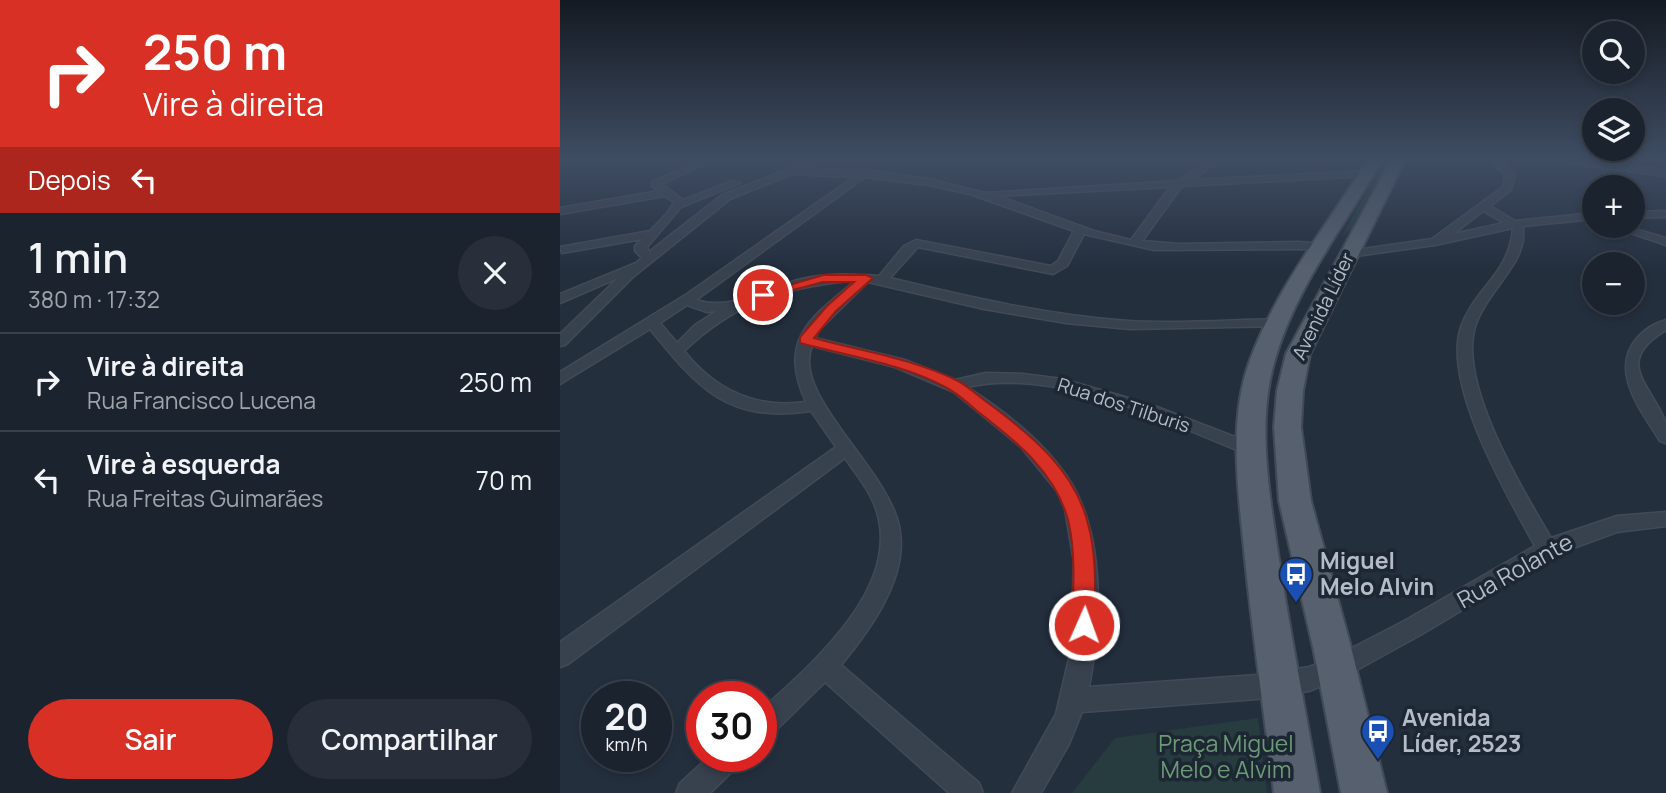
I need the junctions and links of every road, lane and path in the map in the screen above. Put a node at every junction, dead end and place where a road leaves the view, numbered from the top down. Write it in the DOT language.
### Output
graph roads {
  1 [pos="653,195"];
  2 [pos="669,195"];
  3 [pos="704,195"];
  4 [pos="729,195"];
  5 [pos="834,195"];
  6 [pos="983,195"];
  7 [pos="1169,195"];
  8 [pos="1353,195"];
  9 [pos="1380,195"];
  10 [pos="1499,195"];
  11 [pos="678,205"];
  12 [pos="1483,207"];
  13 [pos="560,211"];
  14 [pos="1666,214"];
  15 [pos="1645,215"];
  16 [pos="1582,218"];
  17 [pos="1514,224"];
  18 [pos="1080,231"];
  19 [pos="650,234"];
  20 [pos="1645,235"];
  21 [pos="1435,242"];
  22 [pos="1666,242"];
  23 [pos="1133,244"];
  24 [pos="1322,246"];
  25 [pos="561,253"];
  26 [pos="1349,254"];
  27 [pos="646,260"];
  28 [pos="874,279"];
  29 [pos="560,299"];
  30 [pos="687,301"];
  31 [pos="735,305"];
  32 [pos="1320,307"];
  33 [pos="653,323"];
  34 [pos="1278,323"];
  35 [pos="1666,324"];
  36 [pos="805,340"];
  37 [pos="560,342"];
  38 [pos="676,351"];
  39 [pos="560,379"];
  40 [pos="953,385"];
  41 [pos="814,406"];
  42 [pos="1666,437"];
  43 [pos="848,449"];
  44 [pos="1250,449"];
  45 [pos="1666,519"];
  46 [pos="1548,548"];
  47 [pos="560,656"];
  48 [pos="825,667"];
  49 [pos="1336,669"];
  50 [pos="1282,685"];
  51 [pos="1074,700"];
  52 [pos="777,712"];
  53 [pos="713,772"];
  54 [pos="690,793"];
  55 [pos="969,793"];
  56 [pos="1026,793"];
  57 [pos="1297,793"];
  58 [pos="1364,793"];
  1 -- 13 [label="street"];
  2 -- 11 [label="street"];
  3 -- 11 [label="street"];
  4 -- 27 [label="street"];
  5 -- 30 [label="street"];
  6 -- 18 [label="street"];
  7 -- 23 [label="street"];
  8 -- 24 [label="main road, Avenida Líder"];
  9 -- 26 [label="main road, Avenida Líder"];
  10 -- 12 [label="street"];
  11 -- 19 [label="street"];
  12 -- 17 [label="street"];
  12 -- 21 [label="street"];
  14 -- 15 [label="street"];
  16 -- 17 [label="street"];
  17 -- 21 [label="street"];
  17 -- 46 [label="street"];
  18 -- 23 [label="street"];
  18 -- 28 [label="street"];
  19 -- 25 [label="street"];
  19 -- 27 [label="street"];
  20 -- 22 [label="street"];
  21 -- 26 [label="street"];
  23 -- 24 [label="street"];
  24 -- 32 [label="main road"];
  24 -- 34 [label="main road, Avenida Líder"];
  26 -- 32 [label="main road, Avenida Líder"];
  27 -- 29 [label="street"];
  27 -- 37 [label="street"];
  28 -- 31 [label="street"];
  28 -- 34 [label="street"];
  28 -- 36 [label="street"];
  30 -- 31 [label="street"];
  30 -- 33 [label="street"];
  31 -- 38 [label="street"];
  32 -- 49 [label="main road, Avenida Líder"];
  33 -- 38 [label="street"];
  33 -- 39 [label="street"];
  34 -- 44 [label="main road, Avenida Líder"];
  35 -- 42 [label="street"];
  36 -- 40 [label="street"];
  36 -- 41 [label="street"];
  38 -- 41 [label="street"];
  40 -- 44 [label="street, Rua dos Tilburis"];
  40 -- 51 [label="street"];
  41 -- 43 [label="street"];
  43 -- 47 [label="street"];
  43 -- 48 [label="street"];
  44 -- 50 [label="main road, Avenida Líder"];
  45 -- 46 [label="street, Rua Rolante"];
  46 -- 49 [label="street, Rua Rolante"];
  48 -- 52 [label="street"];
  48 -- 55 [label="street"];
  49 -- 50 [label="street, Rua Rolante"];
  49 -- 58 [label="main road, Avenida Líder"];
  50 -- 51 [label="street, Rua Rolante"];
  50 -- 57 [label="main road, Avenida Líder"];
  51 -- 56 [label="street"];
  53 -- 54 [label="street"];
}
